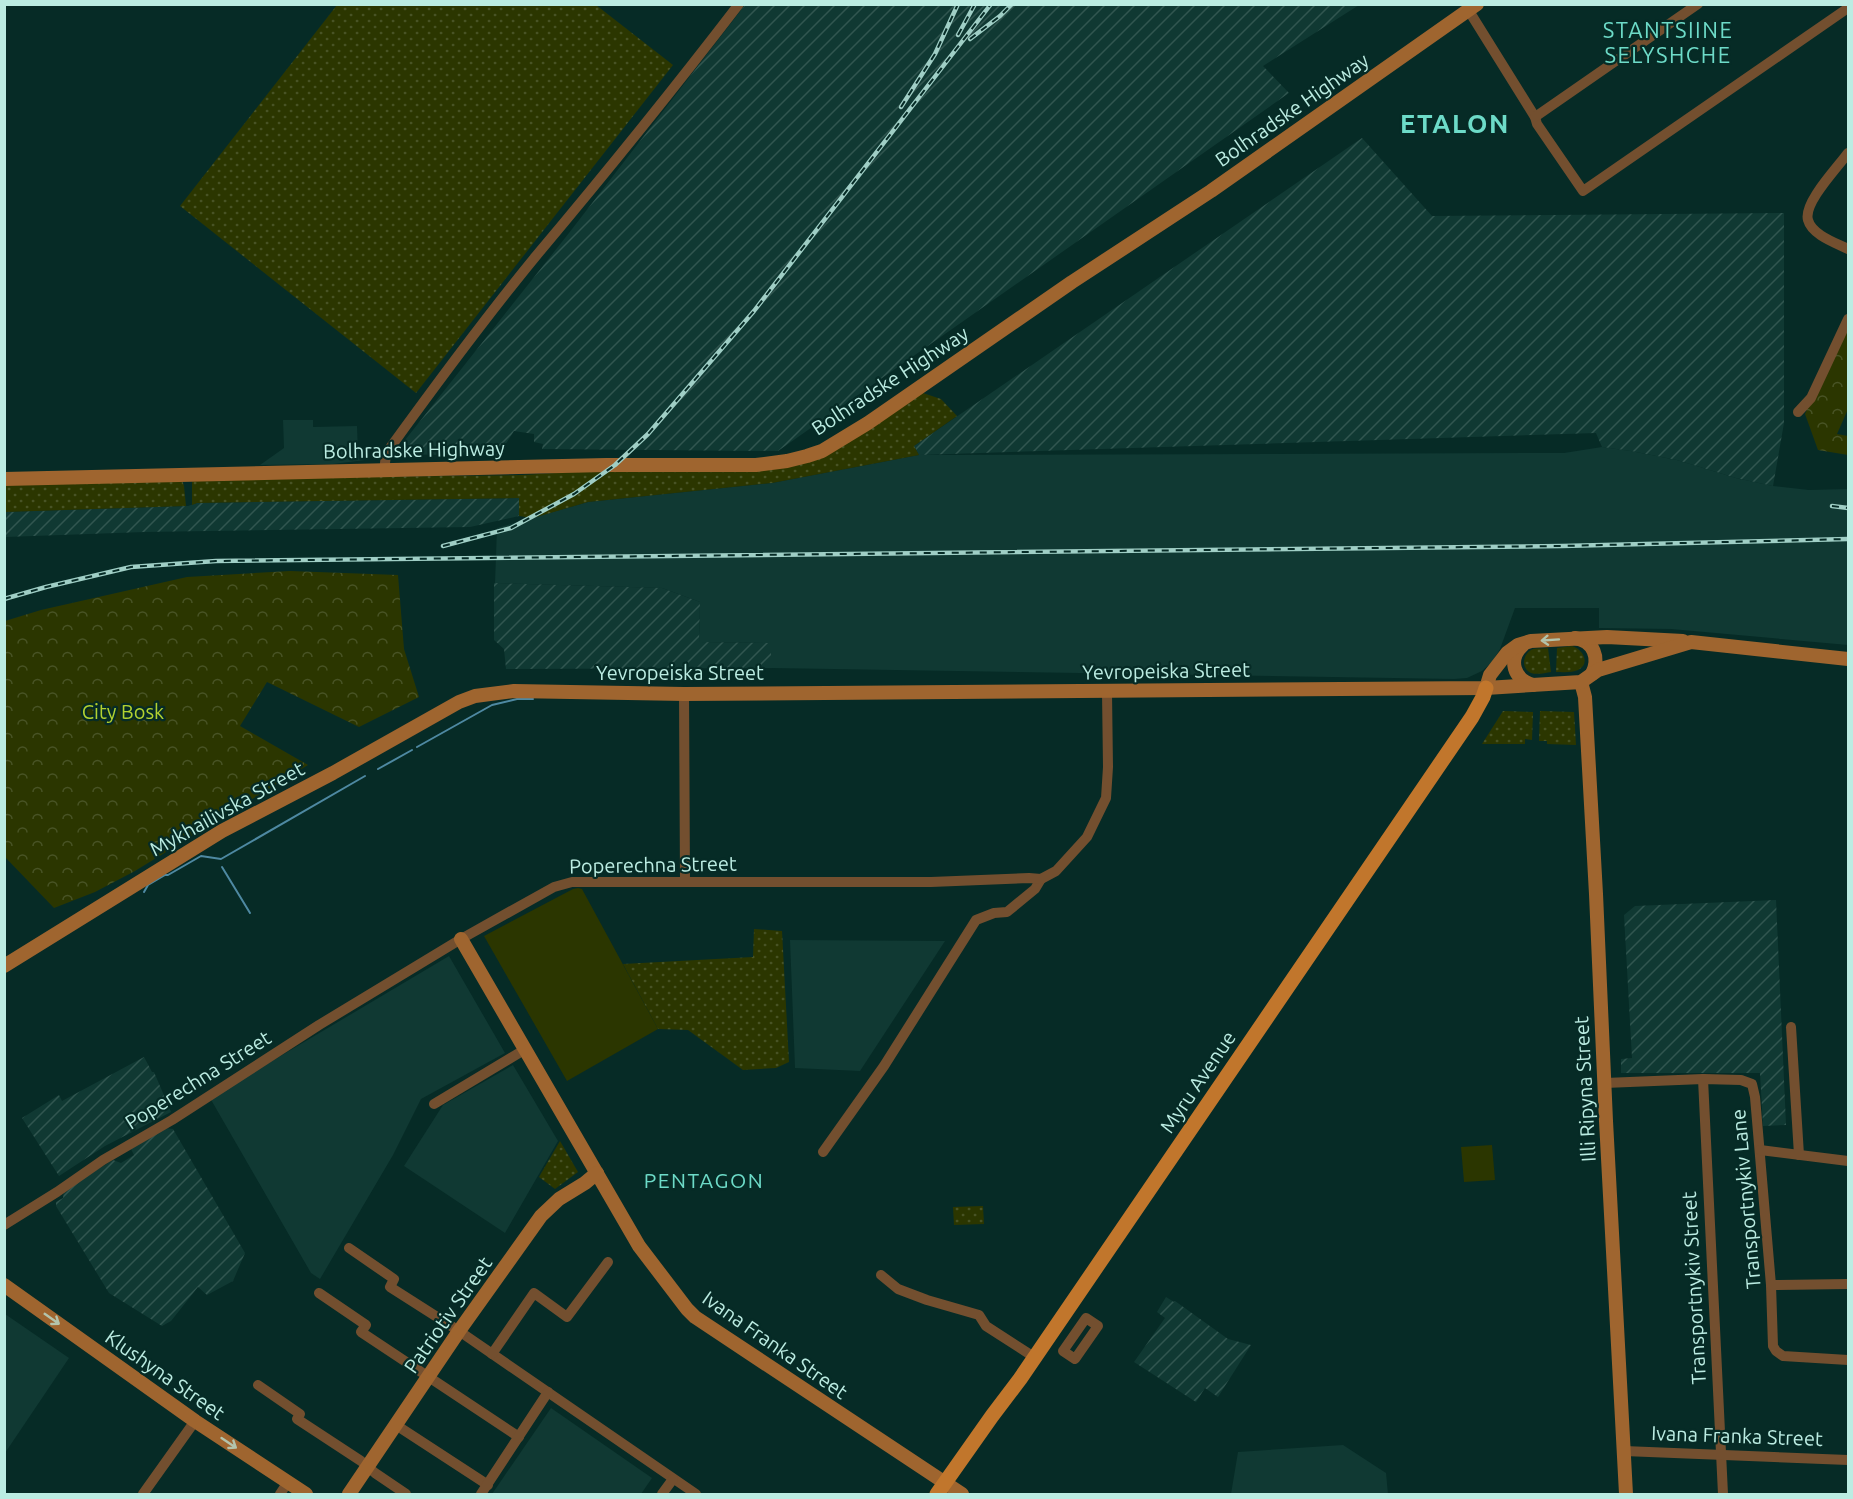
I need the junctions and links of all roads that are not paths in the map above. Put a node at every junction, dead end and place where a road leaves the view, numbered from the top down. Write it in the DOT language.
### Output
graph roads {
  1 [pos="738,4"];
  2 [pos="1698,4"];
  3 [pos="1473,8"];
  4 [pos="1848,8"];
  5 [pos="1535,117"];
  6 [pos="1848,153"];
  7 [pos="1848,249"];
  8 [pos="1848,319"];
  9 [pos="1798,412"];
  10 [pos="384,471"];
  11 [pos="4,479"];
  12 [pos="1574,638"];
  13 [pos="1643,639"];
  14 [pos="1691,642"];
  15 [pos="1526,643"];
  16 [pos="1646,656"];
  17 [pos="1848,659"];
  18 [pos="1586,678"];
  19 [pos="1538,686"];
  20 [pos="1486,688"];
  21 [pos="1107,692"];
  22 [pos="684,694"];
  23 [pos="475,696"];
  24 [pos="1041,879"];
  25 [pos="685,881"];
  26 [pos="461,939"];
  27 [pos="4,966"];
  28 [pos="1791,1027"];
  29 [pos="524,1050"];
  30 [pos="1703,1079"];
  31 [pos="1605,1083"];
  32 [pos="434,1104"];
  33 [pos="1760,1150"];
  34 [pos="823,1152"];
  35 [pos="1799,1155"];
  36 [pos="1848,1161"];
  37 [pos="597,1173"];
  38 [pos="4,1225"];
  39 [pos="349,1248"];
  40 [pos="608,1262"];
  41 [pos="881,1275"];
  42 [pos="1848,1284"];
  43 [pos="4,1285"];
  44 [pos="1771,1285"];
  45 [pos="319,1293"];
  46 [pos="459,1331"];
  47 [pos="492,1354"];
  48 [pos="1034,1357"];
  49 [pos="1848,1360"];
  50 [pos="429,1377"];
  51 [pos="258,1384"];
  52 [pos="548,1392"];
  53 [pos="195,1420"];
  54 [pos="396,1425"];
  55 [pos="519,1437"];
  56 [pos="1624,1451"];
  57 [pos="1720,1455"];
  58 [pos="1848,1460"];
  59 [pos="368,1467"];
  60 [pos="672,1479"];
  61 [pos="288,1482"];
  62 [pos="941,1489"];
  63 [pos="484,1490"];
  64 [pos="143,1494"];
  65 [pos="280,1494"];
  66 [pos="306,1494"];
  67 [pos="349,1494"];
  68 [pos="406,1494"];
  69 [pos="662,1494"];
  70 [pos="696,1494"];
  71 [pos="962,1494"];
  72 [pos="1626,1494"];
  73 [pos="1723,1494"];
  1 -- 10 [label="street"];
  2 -- 5 [label="street"];
  3 -- 5 [label="street"];
  3 -- 10 [label="main road, Bolhradske Highway"];
  4 -- 5 [label="street"];
  6 -- 7 [label="street"];
  8 -- 9 [label="street"];
  10 -- 11 [label="main road, Bolhradske Highway"];
  12 -- 13 [label="main road"];
  12 -- 15 [label="main road, one-way"];
  12 -- 18 [label="main road, Illi Ripyna Street"];
  13 -- 14 [label="main road"];
  13 -- 16 [label="main road"];
  14 -- 16 [label="main road, Yevropeiska Street"];
  14 -- 17 [label="main road, Yevropeiska Street"];
  15 -- 19 [label="main road"];
  15 -- 20 [label="main road"];
  16 -- 18 [label="main road, Yevropeiska Street"];
  18 -- 19 [label="main road, Yevropeiska Street"];
  18 -- 31 [label="main road, Illi Ripyna Street"];
  19 -- 20 [label="main road, Yevropeiska Street"];
  20 -- 21 [label="main road, Yevropeiska Street"];
  20 -- 48 [label="main road, Myru Avenue"];
  21 -- 22 [label="main road, Yevropeiska Street"];
  21 -- 24 [label="street"];
  22 -- 23 [label="main road, Yevropeiska Street"];
  22 -- 25 [label="street"];
  23 -- 27 [label="main road, Mykhailivska Street"];
  24 -- 25 [label="street, Poperechna Street"];
  24 -- 34 [label="street"];
  25 -- 26 [label="street, Poperechna Street"];
  26 -- 29 [label="main road, Ivana Franka Street"];
  26 -- 38 [label="street, Poperechna Street"];
  28 -- 35 [label="street"];
  29 -- 32 [label="street"];
  29 -- 37 [label="main road, Ivana Franka Street"];
  30 -- 31 [label="street, Transportnykiv Lane"];
  30 -- 33 [label="street, Transportnykiv Lane"];
  30 -- 57 [label="street, Transportnykiv Street"];
  31 -- 56 [label="main road, Illi Ripyna Street"];
  33 -- 35 [label="street"];
  33 -- 44 [label="street, Transportnykiv Lane"];
  35 -- 36 [label="street"];
  37 -- 46 [label="main road, Patriotiv Street"];
  37 -- 62 [label="main road, Ivana Franka Street"];
  39 -- 46 [label="street"];
  40 -- 47 [label="street"];
  41 -- 48 [label="street"];
  42 -- 44 [label="street"];
  43 -- 53 [label="main road, Klushyna Street, one-way"];
  44 -- 49 [label="street, Transportnykiv Lane"];
  45 -- 50 [label="street"];
  46 -- 47 [label="street"];
  46 -- 50 [label="main road, Patriotiv Street"];
  47 -- 52 [label="street"];
  48 -- 62 [label="main road, Myru Avenue"];
  50 -- 54 [label="main road, Patriotiv Street"];
  50 -- 55 [label="street"];
  51 -- 59 [label="street"];
  52 -- 55 [label="street"];
  52 -- 60 [label="street"];
  53 -- 61 [label="main road, Klushyna Street, one-way"];
  53 -- 64 [label="street"];
  54 -- 59 [label="main road, Patriotiv Street"];
  54 -- 63 [label="street"];
  55 -- 63 [label="street"];
  56 -- 57 [label="street, Ivana Franka Street"];
  56 -- 72 [label="main road, Illi Ripyna Street"];
  57 -- 58 [label="street, Ivana Franka Street"];
  57 -- 73 [label="street, Transportnykiv Street"];
  59 -- 67 [label="main road, Patriotiv Street"];
  59 -- 68 [label="street"];
  60 -- 69 [label="street"];
  60 -- 70 [label="street"];
  61 -- 65 [label="street"];
  61 -- 66 [label="main road, Klushyna Street"];
  62 -- 71 [label="main road, Ivana Franka Street"];
}
